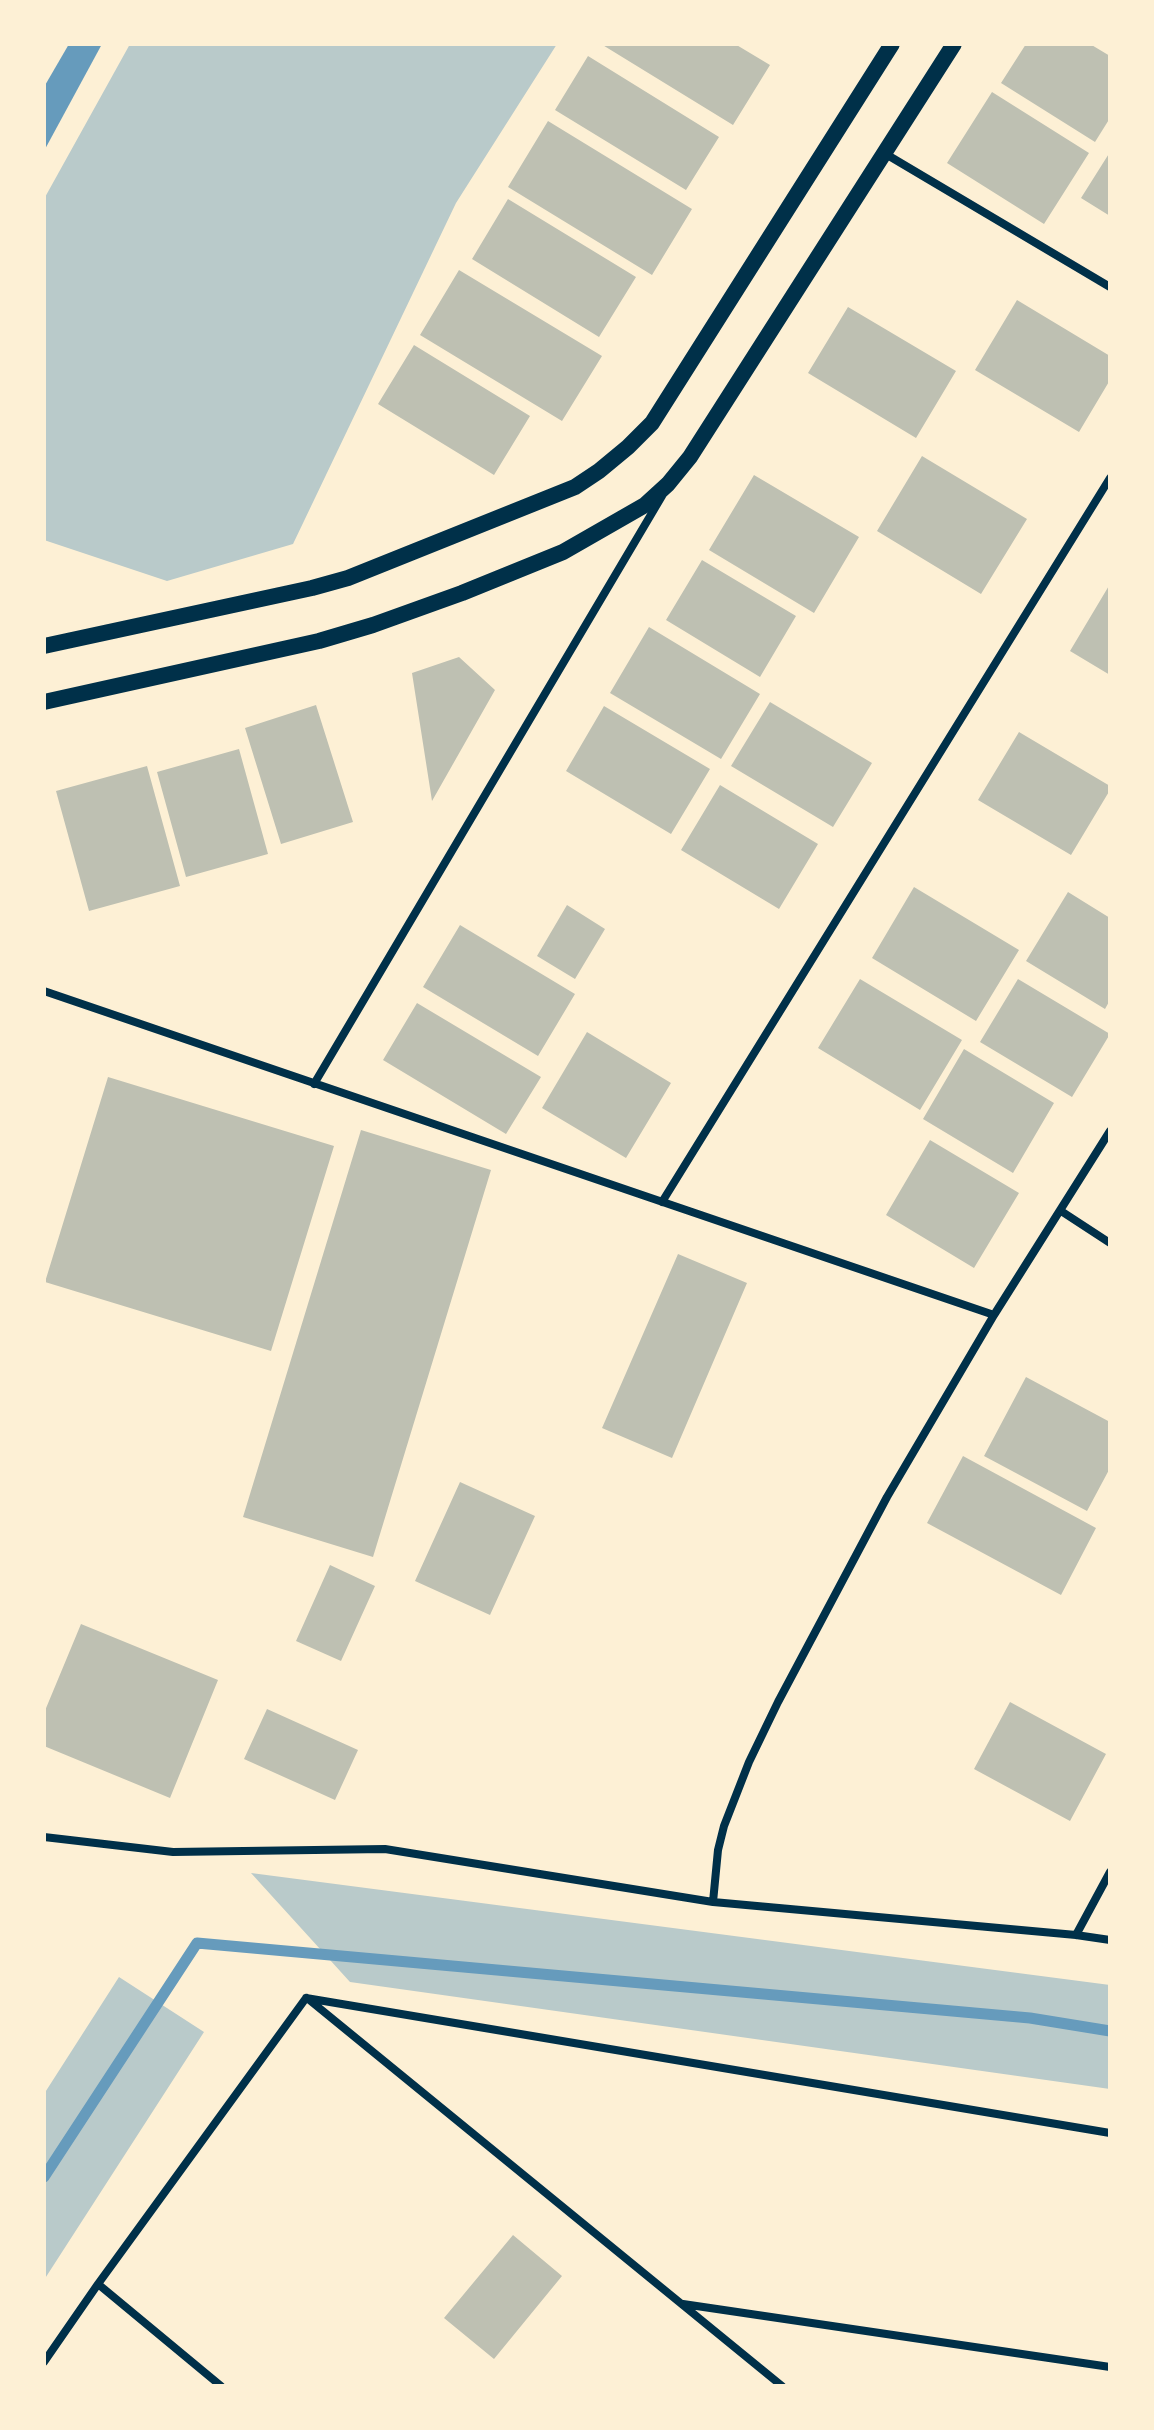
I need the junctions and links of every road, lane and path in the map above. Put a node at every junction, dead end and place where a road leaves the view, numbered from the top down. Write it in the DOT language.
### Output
graph roads {
  1 [pos="892,44"];
  2 [pos="954,44"];
  3 [pos="884,153"];
  4 [pos="1110,287"];
  5 [pos="673,477"];
  6 [pos="1110,478"];
  7 [pos="44,646"];
  8 [pos="44,702"];
  9 [pos="44,991"];
  10 [pos="314,1084"];
  11 [pos="1110,1131"];
  12 [pos="662,1202"];
  13 [pos="1061,1211"];
  14 [pos="1110,1243"];
  15 [pos="994,1315"];
  16 [pos="44,1837"];
  17 [pos="1110,1872"];
  18 [pos="713,1902"];
  19 [pos="1076,1935"];
  20 [pos="1110,1940"];
  21 [pos="306,1998"];
  22 [pos="1110,2133"];
  23 [pos="98,2284"];
  24 [pos="681,2304"];
  25 [pos="44,2362"];
  26 [pos="1110,2367"];
  27 [pos="221,2386"];
  28 [pos="782,2386"];
  1 -- 7 [label="main road"];
  2 -- 3 [label="main road"];
  3 -- 4 [label="street"];
  3 -- 5 [label="main road"];
  5 -- 8 [label="main road"];
  5 -- 10 [label="street"];
  6 -- 12 [label="street"];
  9 -- 10 [label="street"];
  10 -- 12 [label="street"];
  11 -- 13 [label="street"];
  12 -- 15 [label="street"];
  13 -- 14 [label="street"];
  13 -- 15 [label="street"];
  15 -- 18 [label="street"];
  16 -- 18 [label="street"];
  17 -- 19 [label="street"];
  18 -- 19 [label="street"];
  19 -- 20 [label="street"];
  21 -- 22 [label="street"];
  21 -- 23 [label="street"];
  21 -- 24 [label="street"];
  23 -- 25 [label="street"];
  23 -- 27 [label="street"];
  24 -- 26 [label="street"];
  24 -- 28 [label="street"];
}
